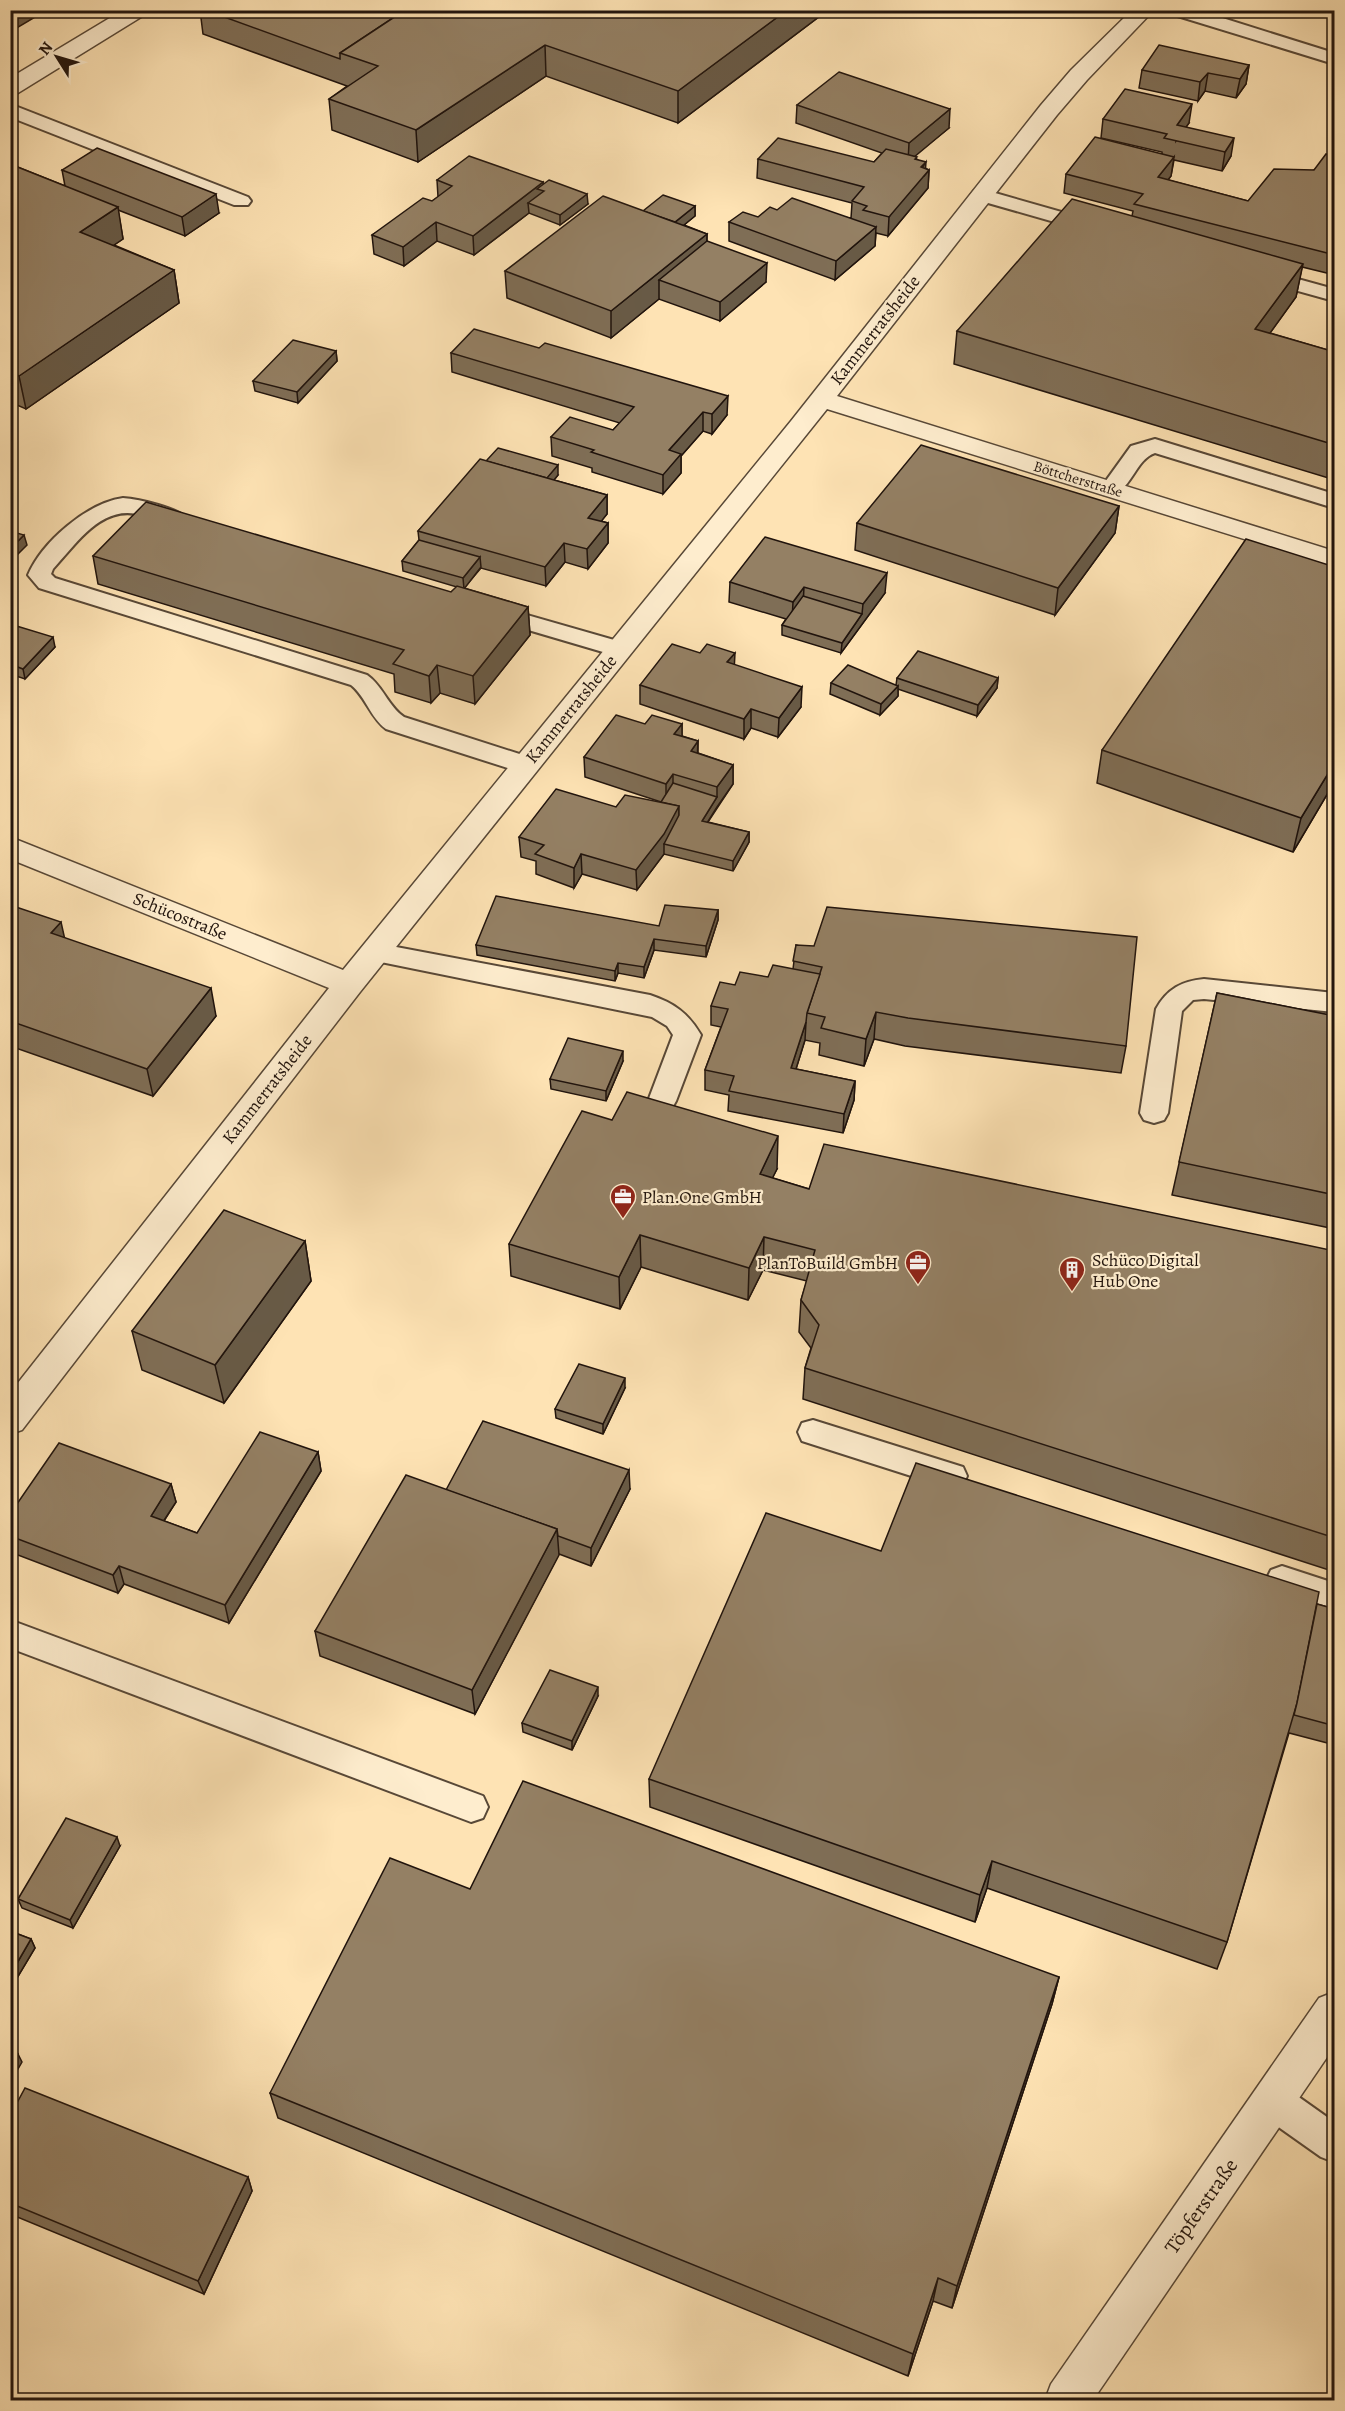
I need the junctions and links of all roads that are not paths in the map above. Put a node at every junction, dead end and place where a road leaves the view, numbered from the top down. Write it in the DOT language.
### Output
graph roads {
  1 [pos="139,10"];
  2 [pos="1144,10"];
  3 [pos="1177,10"];
  4 [pos="1335,59"];
  5 [pos="10,88"];
  6 [pos="10,110"];
  7 [pos="981,195"];
  8 [pos="241,201"];
  9 [pos="1107,231"];
  10 [pos="1243,270"];
  11 [pos="1335,296"];
  12 [pos="821,399"];
  13 [pos="1111,489"];
  14 [pos="1335,501"];
  15 [pos="194,525"];
  16 [pos="1335,559"];
  17 [pos="470,605"];
  18 [pos="620,649"];
  19 [pos="526,765"];
  20 [pos="10,848"];
  21 [pos="375,952"];
  22 [pos="349,984"];
  23 [pos="1335,1003"];
  24 [pos="662,1101"];
  25 [pos="1154,1113"];
  26 [pos="10,1420"];
  27 [pos="813,1432"];
  28 [pos="983,1486"];
  29 [pos="1255,1572"];
  30 [pos="1335,1597"];
  31 [pos="10,1634"];
  32 [pos="471,1807"];
  33 [pos="1335,2012"];
  34 [pos="1273,2101"];
  35 [pos="1335,2144"];
  36 [pos="1067,2400"];
  1 -- 5 [label="street"];
  2 -- 7 [label="street, Kammerratsheide"];
  3 -- 4 [label="lane"];
  6 -- 8 [label="lane"];
  7 -- 9 [label="lane"];
  7 -- 12 [label="street, Kammerratsheide"];
  10 -- 11 [label="lane"];
  12 -- 13 [label="street, Böttcherstraße"];
  12 -- 18 [label="street, Kammerratsheide"];
  13 -- 14 [label="lane"];
  13 -- 16 [label="street, Böttcherstraße"];
  15 -- 19 [label="lane"];
  17 -- 18 [label="lane"];
  18 -- 19 [label="street, Kammerratsheide"];
  19 -- 21 [label="street, Kammerratsheide"];
  20 -- 22 [label="street, Schücostraße"];
  21 -- 22 [label="street, Kammerratsheide"];
  21 -- 24 [label="lane"];
  22 -- 26 [label="street, Kammerratsheide"];
  23 -- 25 [label="lane"];
  27 -- 28 [label="lane"];
  29 -- 30 [label="lane"];
  31 -- 32 [label="lane"];
  33 -- 34 [label="street, Töpferstraße"];
  34 -- 35 [label="lane"];
  34 -- 36 [label="street, Töpferstraße"];
}
